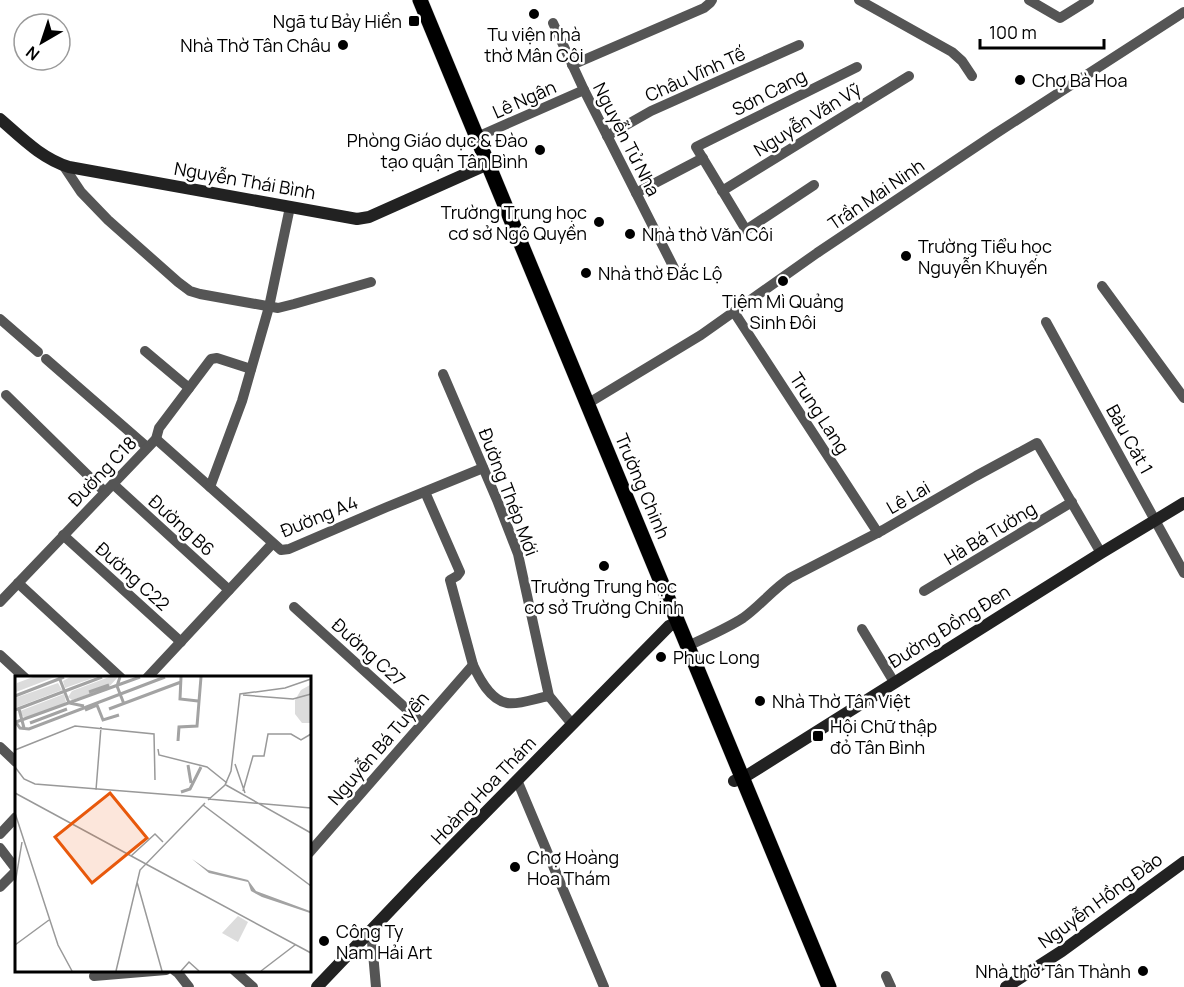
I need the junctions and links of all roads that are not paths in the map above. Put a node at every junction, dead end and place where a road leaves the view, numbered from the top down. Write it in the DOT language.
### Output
graph roads {
  1 [pos="411,0"];
  2 [pos="420,0"];
  3 [pos="712,0"];
  4 [pos="859,0"];
  5 [pos="1029,0"];
  6 [pos="1089,0"];
  7 [pos="1184,12"];
  8 [pos="553,23"];
  9 [pos="432,40"];
  10 [pos="799,45"];
  11 [pos="572,65"];
  12 [pos="857,67"];
  13 [pos="909,76"];
  14 [pos="972,76"];
  15 [pos="584,90"];
  16 [pos="0,119"];
  17 [pos="606,136"];
  18 [pos="477,137"];
  19 [pos="703,158"];
  20 [pos="63,165"];
  21 [pos="484,166"];
  22 [pos="814,185"];
  23 [pos="722,191"];
  24 [pos="636,193"];
  25 [pos="290,207"];
  26 [pos="674,268"];
  27 [pos="371,282"];
  28 [pos="1102,286"];
  29 [pos="269,307"];
  30 [pos="734,312"];
  31 [pos="0,319"];
  32 [pos="1046,321"];
  33 [pos="145,351"];
  34 [pos="251,369"];
  35 [pos="442,374"];
  36 [pos="189,388"];
  37 [pos="2,392"];
  38 [pos="1184,398"];
  39 [pos="587,404"];
  40 [pos="156,439"];
  41 [pos="147,447"];
  42 [pos="483,468"];
  43 [pos="113,484"];
  44 [pos="210,487"];
  45 [pos="105,492"];
  46 [pos="425,492"];
  47 [pos="1072,502"];
  48 [pos="1184,503"];
  49 [pos="1155,520"];
  50 [pos="878,533"];
  51 [pos="63,535"];
  52 [pos="272,544"];
  53 [pos="1101,553"];
  54 [pos="646,557"];
  55 [pos="1184,573"];
  56 [pos="18,583"];
  57 [pos="229,590"];
  58 [pos="924,591"];
  59 [pos="0,602"];
  60 [pos="294,607"];
  61 [pos="674,624"];
  62 [pos="862,629"];
  63 [pos="181,642"];
  64 [pos="688,646"];
  65 [pos="0,655"];
  66 [pos="472,665"];
  67 [pos="23,676"];
  68 [pos="119,676"];
  69 [pos="149,676"];
  70 [pos="894,682"];
  71 [pos="549,696"];
  72 [pos="422,723"];
  73 [pos="572,724"];
  74 [pos="0,747"];
  75 [pos="15,761"];
  76 [pos="738,779"];
  77 [pos="517,780"];
  78 [pos="15,818"];
  79 [pos="0,834"];
  80 [pos="0,848"];
  81 [pos="310,852"];
  82 [pos="1184,862"];
  83 [pos="15,869"];
  84 [pos="15,871"];
  85 [pos="0,887"];
  86 [pos="371,930"];
  87 [pos="97,972"];
  88 [pos="142,972"];
  89 [pos="177,972"];
  90 [pos="236,972"];
  91 [pos="886,976"];
  92 [pos="189,987"];
  93 [pos="253,987"];
  94 [pos="317,987"];
  95 [pos="376,987"];
  96 [pos="604,987"];
  97 [pos="819,987"];
  98 [pos="829,987"];
  99 [pos="891,987"];
  100 [pos="1006,987"];
  1 -- 9 [label="main road, Trường Chinh"];
  2 -- 9 [label="main road, Trường Chinh"];
  3 -- 11 [label="street"];
  4 -- 14 [label="street"];
  5 -- 6 [label="street"];
  7 -- 30 [label="street, Trần Mai Ninh"];
  8 -- 11 [label="street, Nguyễn Tử Nha"];
  9 -- 18 [label="main road, Trường Chinh"];
  9 -- 21 [label="main road, Trường Chinh"];
  10 -- 17 [label="street, Châu Vĩnh Tế"];
  11 -- 15 [label="street, Nguyễn Tử Nha"];
  12 -- 19 [label="street, Sơn Cang"];
  13 -- 23 [label="street, Nguyễn Văn Vỹ"];
  15 -- 17 [label="street, Nguyễn Tử Nha"];
  15 -- 18 [label="street, Lê Ngân"];
  16 -- 20 [label="street, Nguyễn Thái Bình"];
  17 -- 24 [label="street, Nguyễn Tử Nha"];
  18 -- 21 [label="main road, Trường Chinh"];
  19 -- 23 [label="street"];
  19 -- 24 [label="street"];
  20 -- 25 [label="street, Nguyễn Thái Bình"];
  20 -- 29 [label="street"];
  21 -- 25 [label="street, Nguyễn Thái Bình"];
  21 -- 39 [label="main road, Trường Chinh"];
  21 -- 54 [label="main road, Trường Chinh"];
  22 -- 23 [label="street"];
  24 -- 26 [label="street, Nguyễn Tử Nha"];
  25 -- 29 [label="street"];
  27 -- 29 [label="street"];
  28 -- 38 [label="street"];
  29 -- 34 [label="street"];
  30 -- 39 [label="street, Trần Mai Ninh"];
  30 -- 50 [label="street, Trung Lang"];
  31 -- 41 [label="street"];
  32 -- 49 [label="street, Bàu Cát 1"];
  33 -- 36 [label="street"];
  34 -- 36 [label="street, Đường C18"];
  34 -- 44 [label="street"];
  35 -- 42 [label="street, Đường Thép Mới"];
  36 -- 40 [label="street, Đường C18"];
  37 -- 45 [label="street"];
  39 -- 54 [label="main road, Trường Chinh"];
  40 -- 41 [label="street, Đường C18"];
  40 -- 44 [label="street"];
  41 -- 43 [label="street, Đường C18"];
  42 -- 46 [label="street, Đường A4"];
  42 -- 71 [label="street, Đường Thép Mới"];
  43 -- 45 [label="street, Đường C18"];
  43 -- 57 [label="street, Đường B6"];
  44 -- 52 [label="street"];
  45 -- 51 [label="street, Đường C18"];
  46 -- 52 [label="street, Đường A4"];
  46 -- 66 [label="street"];
  47 -- 50 [label="street, Lê Lai"];
  47 -- 53 [label="street, Lê Lai"];
  47 -- 58 [label="street, Hà Bá Tường"];
  48 -- 49 [label="street, Đường Đồng Đen"];
  49 -- 53 [label="street, Đường Đồng Đen"];
  49 -- 55 [label="street, Bàu Cát 1"];
  50 -- 64 [label="street, Lê Lai"];
  51 -- 56 [label="street, Đường C18"];
  51 -- 63 [label="street, Đường C22"];
  52 -- 57 [label="street, Đường A4"];
  53 -- 70 [label="street, Đường Đồng Đen"];
  54 -- 61 [label="main road, Trường Chinh"];
  56 -- 59 [label="street, Đường C18"];
  56 -- 68 [label="street"];
  57 -- 63 [label="street, Đường A4"];
  60 -- 72 [label="street, Đường C27"];
  61 -- 64 [label="main road, Trường Chinh"];
  61 -- 73 [label="street, Hoàng Hoa Thám"];
  61 -- 76 [label="main road, Trường Chinh"];
  62 -- 70 [label="street"];
  63 -- 69 [label="street, Đường A4"];
  64 -- 76 [label="main road, Trường Chinh"];
  65 -- 67 [label="street"];
  66 -- 71 [label="street"];
  66 -- 72 [label="street, Nguyễn Bá Tuyển"];
  70 -- 76 [label="street, Đường Đồng Đen"];
  71 -- 73 [label="street, Đường Thép Mới"];
  72 -- 81 [label="street, Nguyễn Bá Tuyển"];
  73 -- 77 [label="street, Hoàng Hoa Thám"];
  74 -- 75 [label="street"];
  76 -- 97 [label="main road, Trường Chinh"];
  76 -- 98 [label="main road, Trường Chinh"];
  77 -- 86 [label="street, Hoàng Hoa Thám"];
  77 -- 96 [label="street"];
  78 -- 79 [label="street"];
  80 -- 83 [label="street"];
  82 -- 100 [label="street, Nguyễn Hồng Đào"];
  84 -- 85 [label="street"];
  86 -- 94 [label="street, Hoàng Hoa Thám"];
  86 -- 95 [label="street"];
  87 -- 88 [label="street"];
  89 -- 92 [label="street"];
  90 -- 93 [label="street"];
  91 -- 99 [label="street"];
}
